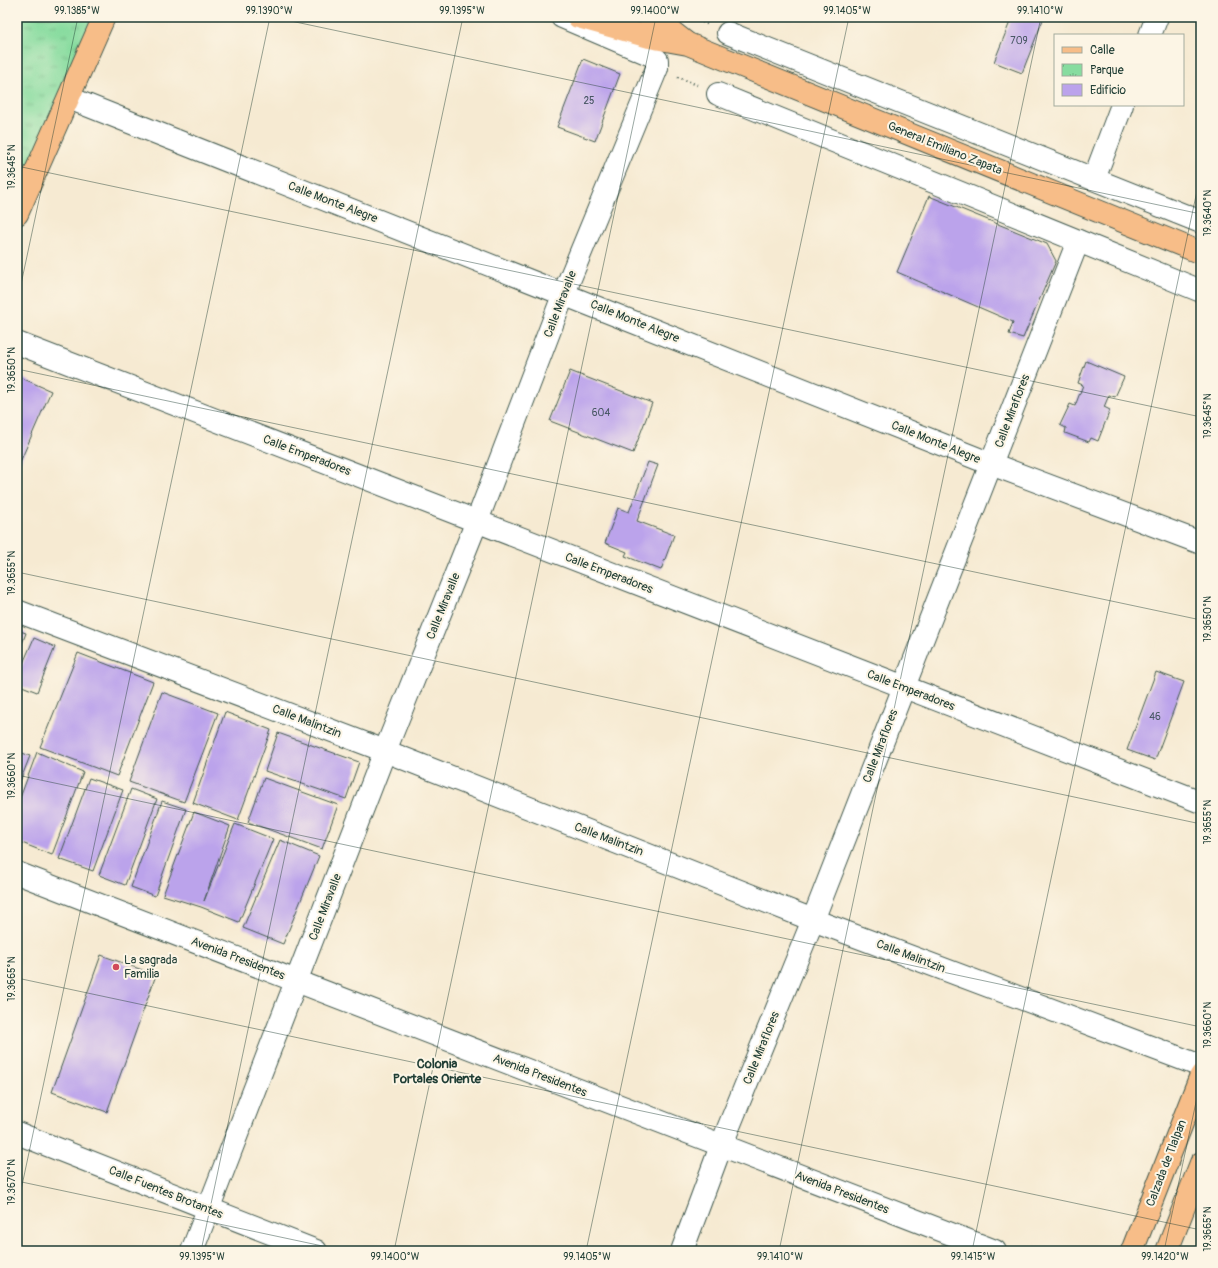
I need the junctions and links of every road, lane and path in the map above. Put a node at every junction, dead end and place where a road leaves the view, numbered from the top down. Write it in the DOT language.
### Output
graph roads {
  1 [pos="104,17"];
  2 [pos="562,17"];
  3 [pos="578,17"];
  4 [pos="649,17"];
  5 [pos="1157,17"];
  6 [pos="728,33"];
  7 [pos="1150,34"];
  8 [pos="688,44"];
  9 [pos="657,68"];
  10 [pos="718,94"];
  11 [pos="69,98"];
  12 [pos="1122,106"];
  13 [pos="1094,179"];
  14 [pos="17,214"];
  15 [pos="1201,222"];
  16 [pos="1078,242"];
  17 [pos="1201,253"];
  18 [pos="1201,291"];
  19 [pos="564,293"];
  20 [pos="17,343"];
  21 [pos="991,464"];
  22 [pos="477,522"];
  23 [pos="1201,543"];
  24 [pos="17,610"];
  25 [pos="903,687"];
  26 [pos="385,751"];
  27 [pos="1201,802"];
  28 [pos="17,873"];
  29 [pos="813,920"];
  30 [pos="296,980"];
  31 [pos="1201,1066"];
  32 [pos="1201,1075"];
  33 [pos="17,1133"];
  34 [pos="721,1146"];
  35 [pos="1201,1163"];
  36 [pos="208,1209"];
  37 [pos="192,1251"];
  38 [pos="316,1251"];
  39 [pos="682,1251"];
  40 [pos="995,1251"];
  41 [pos="1132,1251"];
  42 [pos="1167,1251"];
  1 -- 11 [label="main road"];
  2 -- 9 [label="street"];
  3 -- 8 [label="main road, General Emiliano Zapata"];
  4 -- 8 [label="main road, General Emiliano Zapata"];
  5 -- 7 [label="street"];
  6 -- 13 [label="street"];
  8 -- 17 [label="main road, General Emiliano Zapata"];
  9 -- 10 [label="path"];
  9 -- 19 [label="street, Calle Miravalle"];
  10 -- 16 [label="street"];
  11 -- 14 [label="main road"];
  11 -- 19 [label="street, Calle Monte Alegre"];
  12 -- 13 [label="street"];
  13 -- 15 [label="street"];
  16 -- 18 [label="street"];
  16 -- 21 [label="street, Calle Miraflores"];
  19 -- 21 [label="street, Calle Monte Alegre"];
  19 -- 22 [label="street, Calle Miravalle"];
  20 -- 22 [label="street, Calle Emperadores"];
  21 -- 23 [label="street, Calle Monte Alegre"];
  21 -- 25 [label="street, Calle Miraflores"];
  22 -- 25 [label="street, Calle Emperadores"];
  22 -- 26 [label="street, Calle Miravalle"];
  24 -- 26 [label="street, Calle Malintzin"];
  25 -- 27 [label="street, Calle Emperadores"];
  25 -- 29 [label="street, Calle Miraflores"];
  26 -- 29 [label="street, Calle Malintzin"];
  26 -- 30 [label="street, Calle Miravalle"];
  28 -- 30 [label="street, Avenida Presidentes"];
  29 -- 31 [label="street, Calle Malintzin"];
  29 -- 34 [label="street, Calle Miraflores"];
  30 -- 34 [label="street, Avenida Presidentes"];
  30 -- 36 [label="street, Calle Miravalle"];
  32 -- 41 [label="main road, Calzada de Tlalpan"];
  33 -- 36 [label="street, Calle Fuentes Brotantes"];
  34 -- 39 [label="street, Calle Miraflores"];
  34 -- 40 [label="street, Avenida Presidentes"];
  35 -- 42 [label="main road"];
  36 -- 37 [label="street, Calle Miravalle"];
  36 -- 38 [label="street, Calle Fuentes Brotantes"];
}
